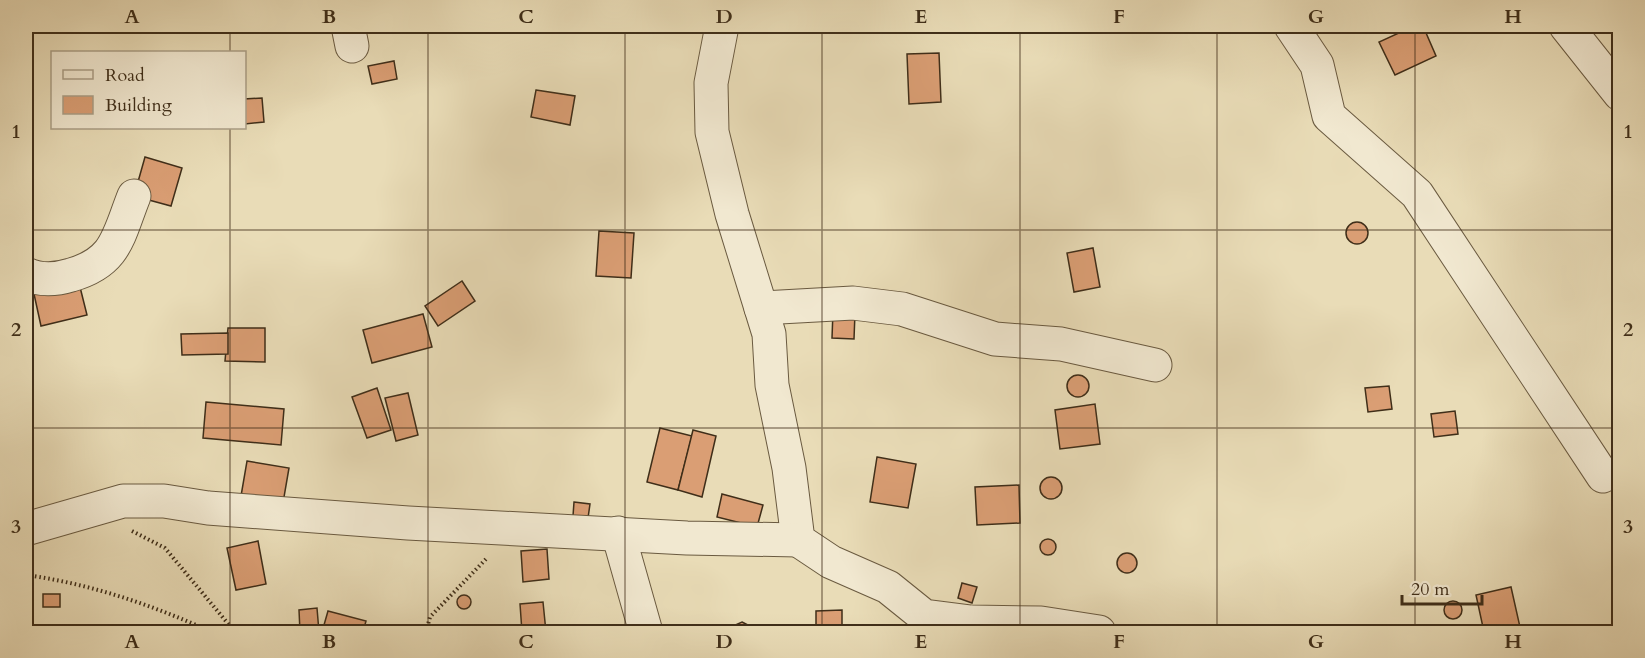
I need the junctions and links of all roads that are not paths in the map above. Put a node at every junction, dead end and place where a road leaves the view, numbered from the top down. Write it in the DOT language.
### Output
graph roads {
  1 [pos="722,26"];
  2 [pos="1291,26"];
  3 [pos="1566,26"];
  4 [pos="1620,94"];
  5 [pos="134,195"];
  6 [pos="26,274"];
  7 [pos="761,308"];
  8 [pos="1155,365"];
  9 [pos="1603,476"];
  10 [pos="26,530"];
  11 [pos="618,533"];
  12 [pos="798,540"];
  13 [pos="923,624"];
  14 [pos="646,633"];
  15 [pos="1099,633"];
  1 -- 7 [label="street"];
  2 -- 9 [label="street"];
  3 -- 4 [label="street"];
  5 -- 6 [label="street"];
  7 -- 8 [label="street"];
  7 -- 12 [label="street"];
  10 -- 11 [label="street"];
  11 -- 12 [label="street"];
  11 -- 14 [label="street"];
  12 -- 13 [label="street"];
  13 -- 15 [label="street"];
}
